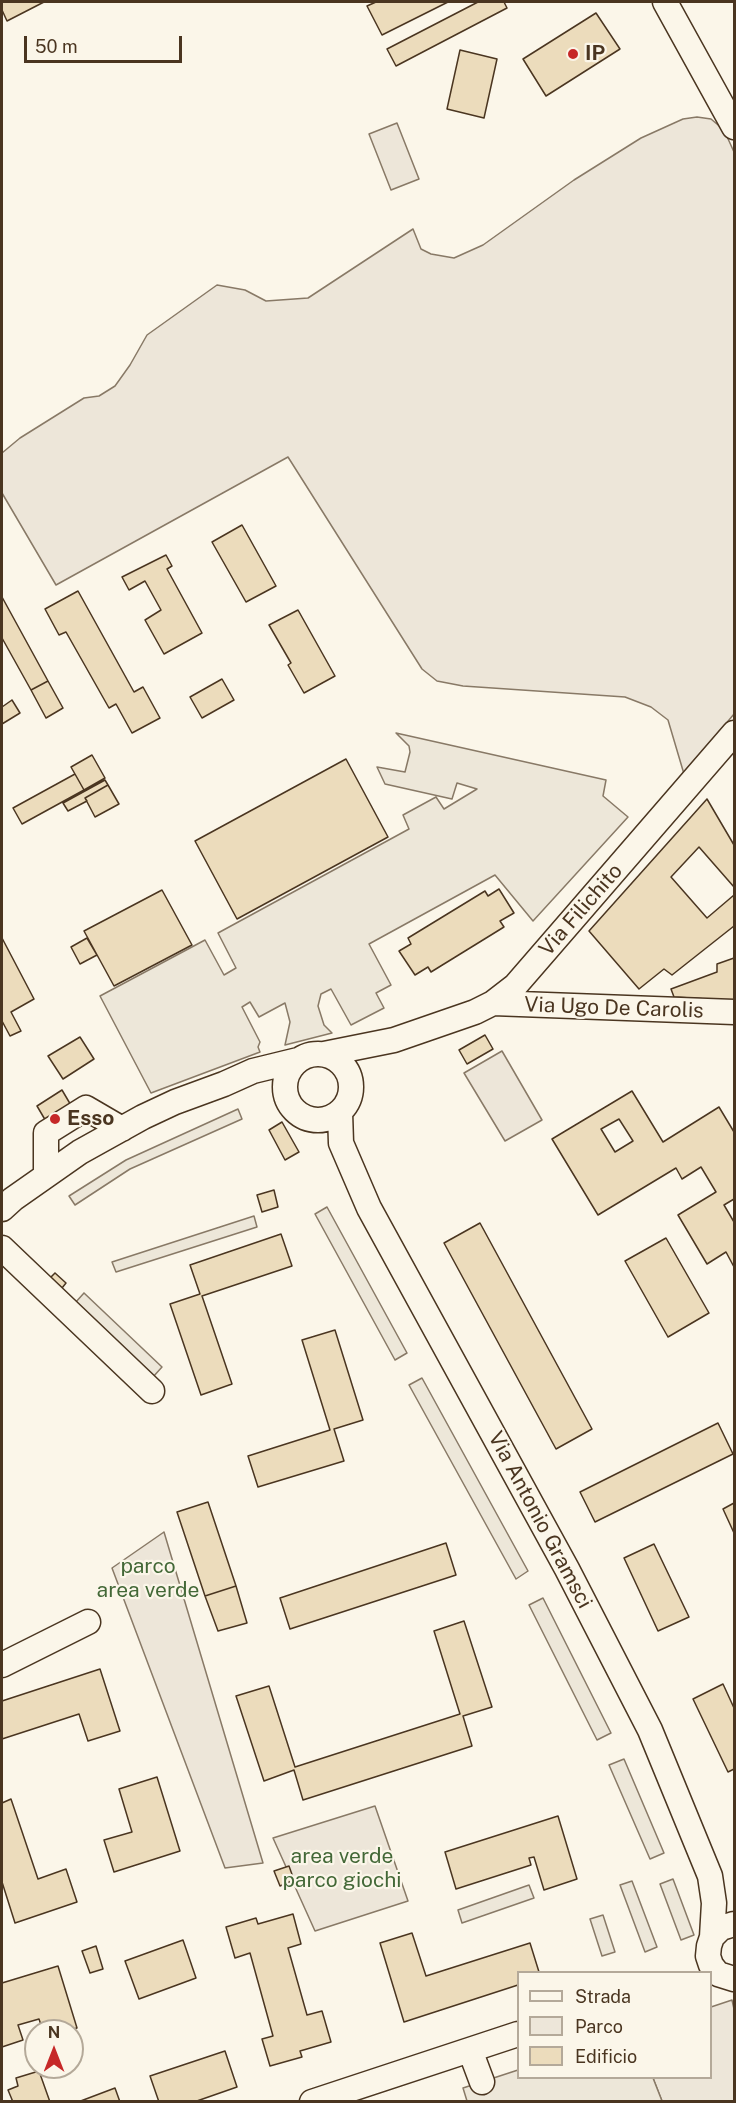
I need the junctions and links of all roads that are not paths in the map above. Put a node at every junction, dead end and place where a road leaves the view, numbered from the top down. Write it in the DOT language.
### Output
graph roads {
  1 [pos="665,2"];
  2 [pos="735,127"];
  3 [pos="735,733"];
  4 [pos="494,1003"];
  5 [pos="735,1012"];
  6 [pos="394,1040"];
  7 [pos="324,1054"];
  8 [pos="298,1060"];
  9 [pos="224,1084"];
  10 [pos="352,1087"];
  11 [pos="286,1094"];
  12 [pos="340,1112"];
  13 [pos="304,1117"];
  14 [pos="122,1129"];
  15 [pos="352,1173"];
  16 [pos="46,1175"];
  17 [pos="2,1209"];
  18 [pos="2,1248"];
  19 [pos="152,1391"];
  20 [pos="88,1622"];
  21 [pos="2,1665"];
  22 [pos="710,1876"];
  23 [pos="735,1908"];
  24 [pos="735,1923"];
  25 [pos="717,1970"];
  26 [pos="517,2035"];
  27 [pos="470,2050"];
  28 [pos="482,2082"];
  29 [pos="312,2102"];
  1 -- 2 [label="street"];
  3 -- 4 [label="street, Via Filichito"];
  4 -- 5 [label="street, Via Ugo De Carolis"];
  4 -- 6 [label="street, Via Filichito"];
  6 -- 7 [label="street, Via Filichito"];
  6 -- 10 [label="street, Via Filichito"];
  7 -- 8 [label="street"];
  7 -- 10 [label="street"];
  8 -- 9 [label="street"];
  8 -- 11 [label="street"];
  9 -- 11 [label="street"];
  9 -- 14 [label="street"];
  10 -- 12 [label="street"];
  11 -- 13 [label="street"];
  12 -- 13 [label="street"];
  12 -- 15 [label="street, Via Antonio Gramsci"];
  13 -- 15 [label="street, Via Antonio Gramsci"];
  14 -- 16 [label="street"];
  14 -- 16 [label="street"];
  15 -- 22 [label="street, Via Antonio Gramsci"];
  16 -- 17 [label="street"];
  18 -- 19 [label="street"];
  20 -- 21 [label="street"];
  22 -- 23 [label="street, Via Antonio Gramsci"];
  22 -- 25 [label="street, Via Antonio Gramsci"];
  24 -- 25 [label="street"];
  26 -- 27 [label="street"];
  27 -- 28 [label="street"];
  27 -- 29 [label="street"];
}
